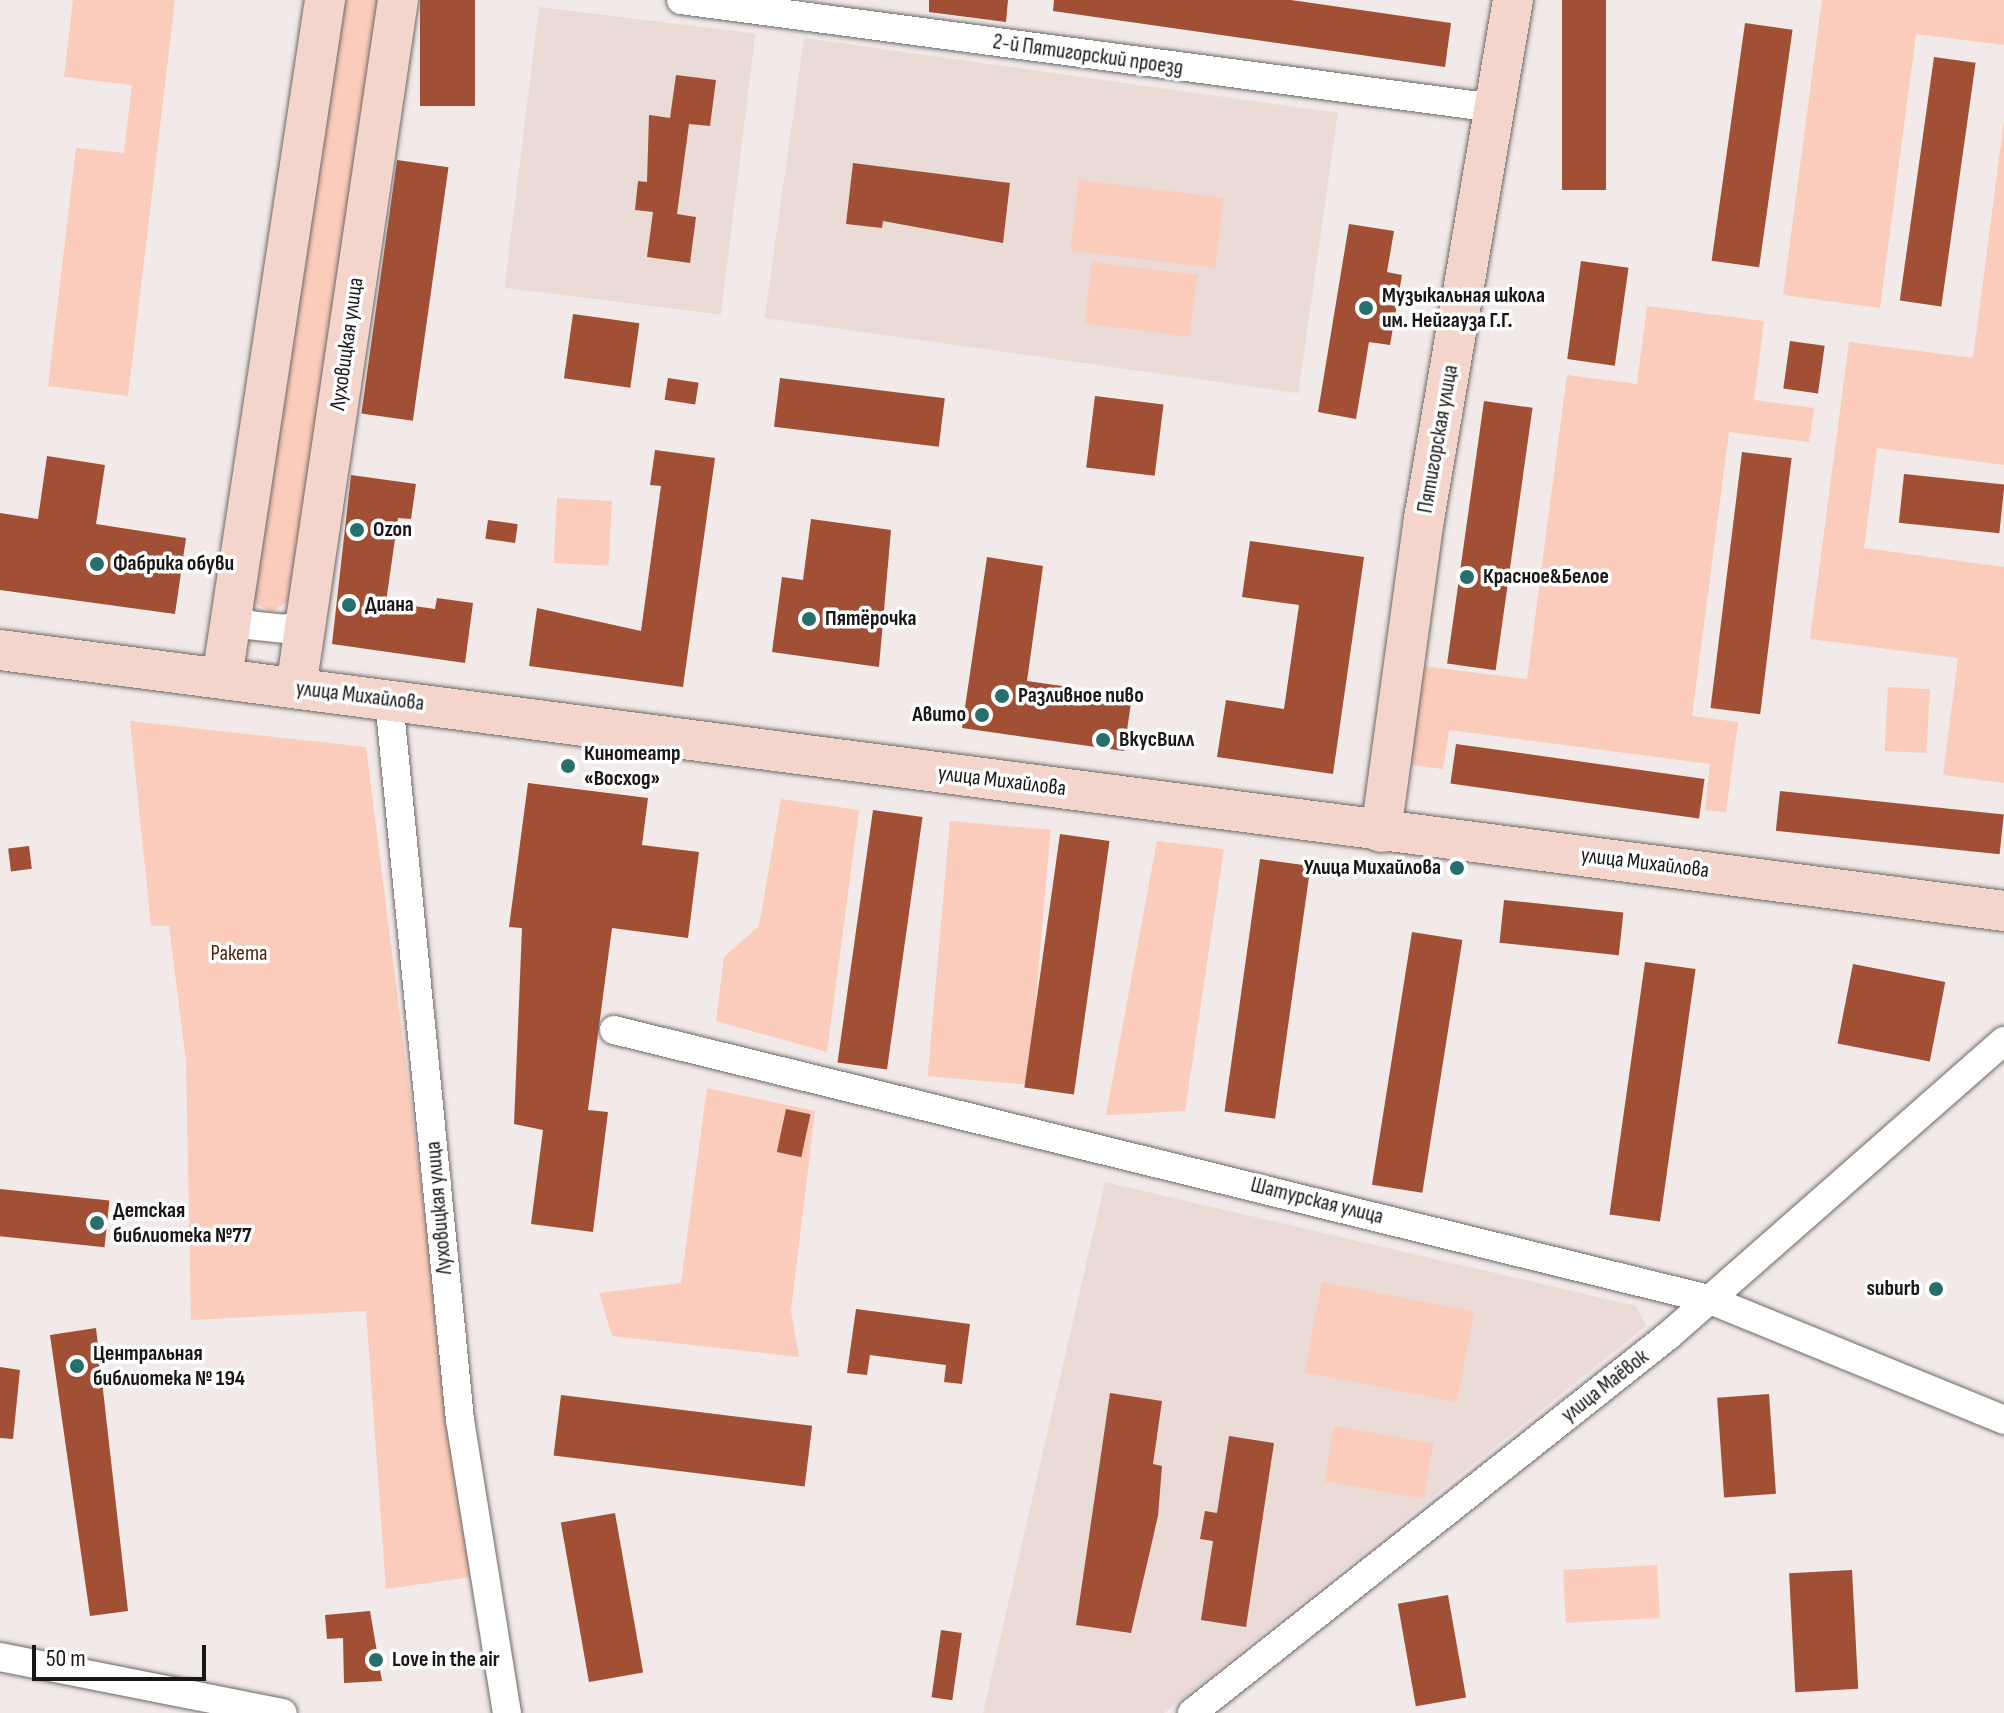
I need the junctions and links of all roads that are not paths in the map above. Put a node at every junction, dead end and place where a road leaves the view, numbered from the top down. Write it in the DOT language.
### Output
graph roads {
  1 [pos="325,0"];
  2 [pos="398,0"];
  3 [pos="681,0"];
  4 [pos="1513,0"];
  5 [pos="1495,108"];
  6 [pos="232,611"];
  7 [pos="306,621"];
  8 [pos="0,650"];
  9 [pos="222,678"];
  10 [pos="296,688"];
  11 [pos="389,700"];
  12 [pos="1381,832"];
  13 [pos="2004,911"];
  14 [pos="614,1030"];
  15 [pos="2004,1041"];
  16 [pos="1708,1299"];
  17 [pos="2004,1420"];
  18 [pos="0,1657"];
  19 [pos="283,1713"];
  20 [pos="507,1713"];
  21 [pos="1192,1713"];
  1 -- 6 [label="street"];
  2 -- 7 [label="street, Луховицкая улица"];
  3 -- 5 [label="street, 2-й Пятигорский проезд"];
  4 -- 5 [label="street, Пятигорская улица"];
  5 -- 12 [label="street, Пятигорская улица"];
  6 -- 7 [label="street"];
  6 -- 9 [label="street"];
  7 -- 10 [label="street, Луховицкая улица"];
  8 -- 9 [label="street, улица Михайлова"];
  9 -- 10 [label="street, улица Михайлова"];
  10 -- 11 [label="street, улица Михайлова"];
  11 -- 12 [label="street, улица Михайлова"];
  11 -- 20 [label="street, Луховицкая улица"];
  12 -- 13 [label="street, улица Михайлова"];
  14 -- 16 [label="street, Шатурская улица"];
  15 -- 16 [label="street, улица Маёвок"];
  16 -- 17 [label="street, Шатурская улица"];
  16 -- 21 [label="street, улица Маёвок"];
  18 -- 19 [label="street"];
}
